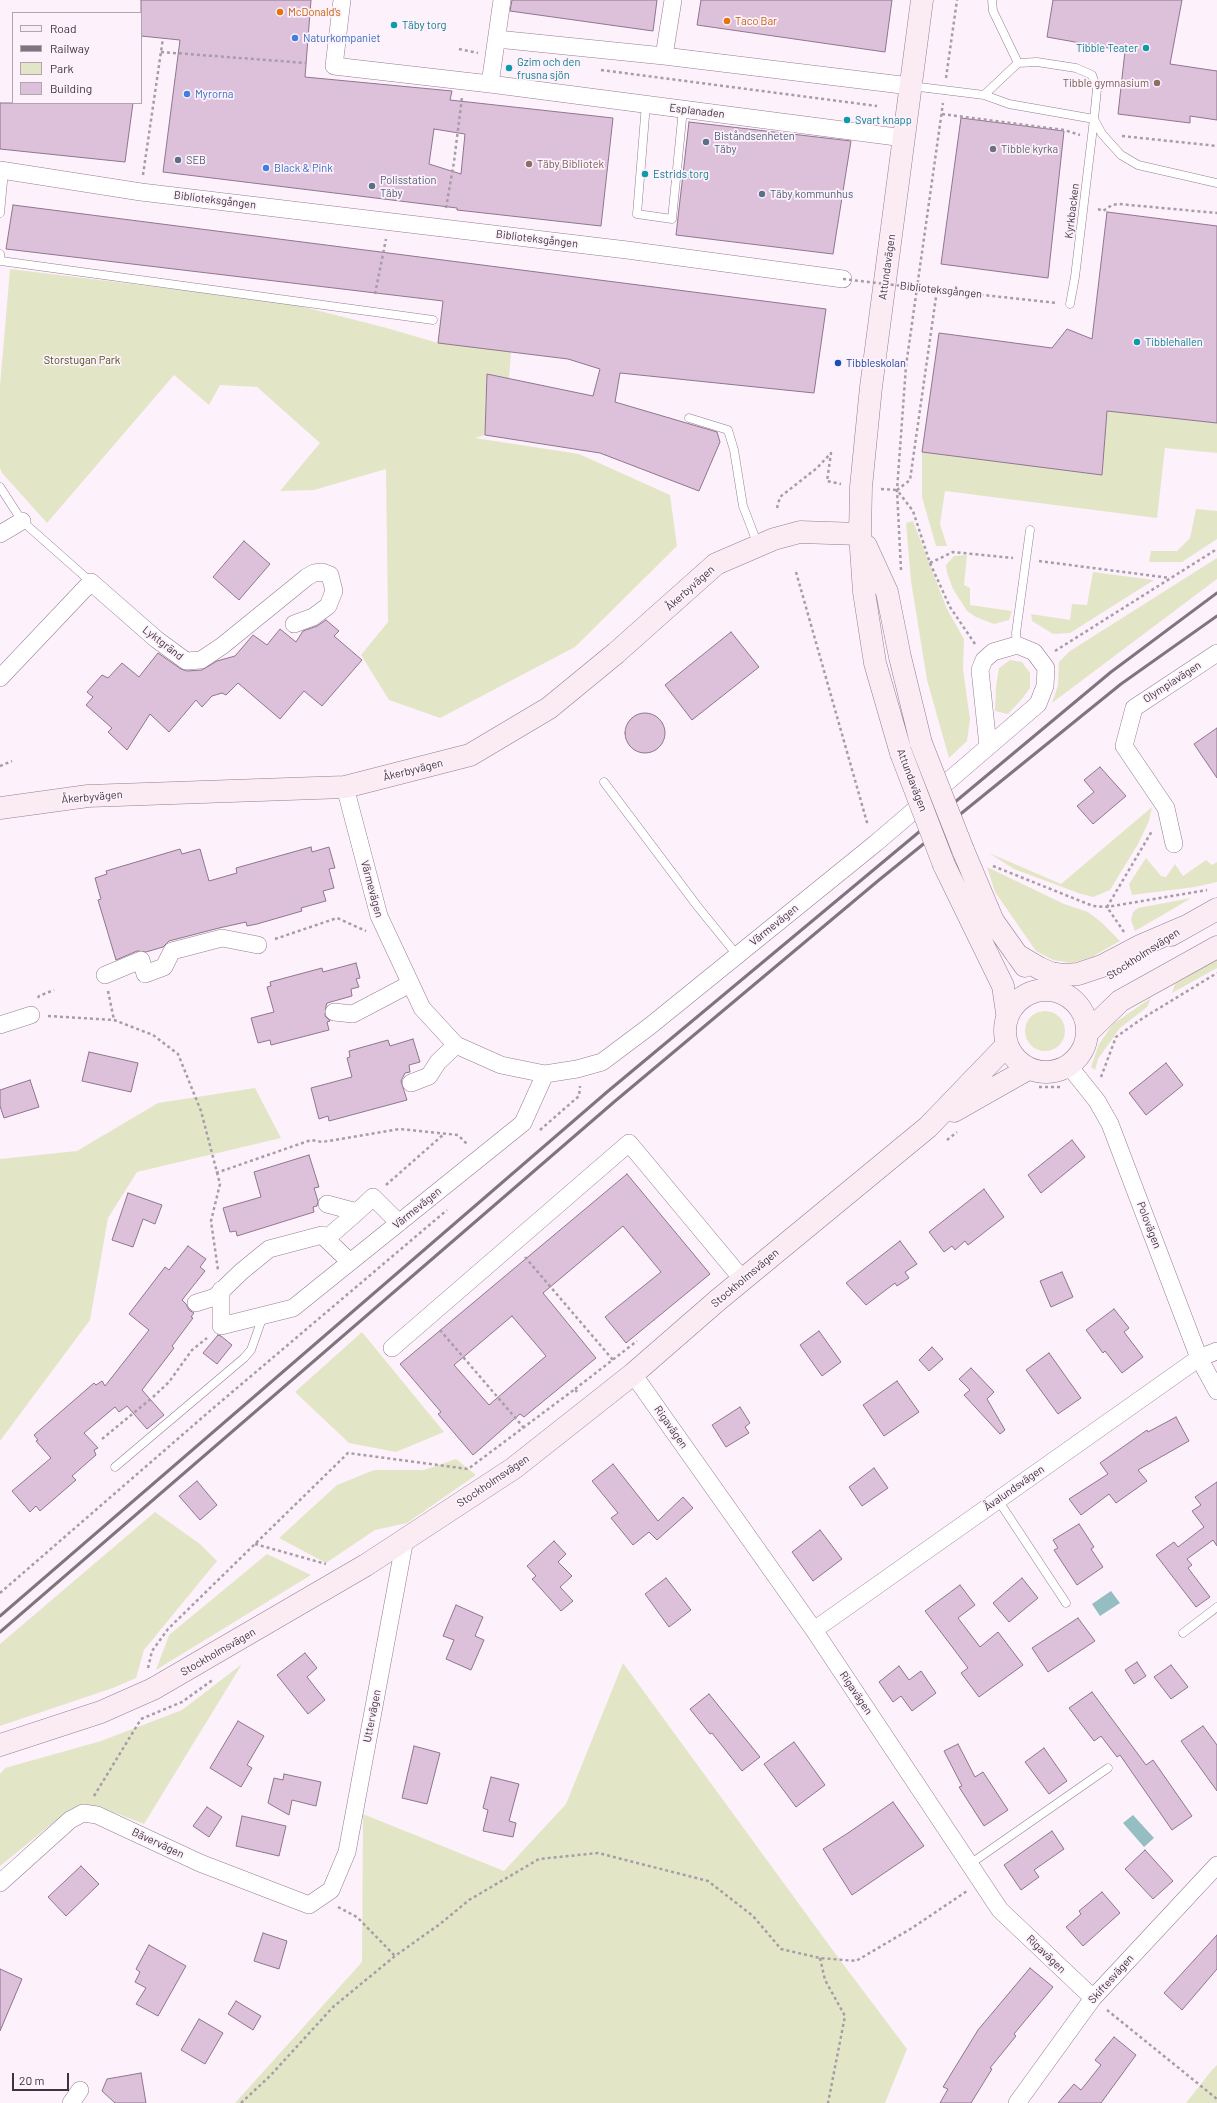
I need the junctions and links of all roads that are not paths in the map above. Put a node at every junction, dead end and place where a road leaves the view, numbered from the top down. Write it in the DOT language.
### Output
graph roads {
  1 [pos="342,0"];
  2 [pos="502,0"];
  3 [pos="673,0"];
  4 [pos="922,0"];
  5 [pos="992,0"];
  6 [pos="496,47"];
  7 [pos="664,56"];
  8 [pos="1018,63"];
  9 [pos="490,84"];
  10 [pos="910,86"];
  11 [pos="984,95"];
  12 [pos="646,104"];
  13 [pos="683,109"];
  14 [pos="1094,119"];
  15 [pos="904,138"];
  16 [pos="2,171"];
  17 [pos="1217,182"];
  18 [pos="0,213"];
  19 [pos="0,254"];
  20 [pos="843,279"];
  21 [pos="1070,304"];
  22 [pos="433,320"];
  23 [pos="689,418"];
  24 [pos="0,487"];
  25 [pos="22,521"];
  26 [pos="1030,530"];
  27 [pos="0,534"];
  28 [pos="860,534"];
  29 [pos="758,546"];
  30 [pos="91,582"];
  31 [pos="294,624"];
  32 [pos="1017,645"];
  33 [pos="1217,653"];
  34 [pos="0,678"];
  35 [pos="988,746"];
  36 [pos="604,782"];
  37 [pos="346,787"];
  38 [pos="0,808"];
  39 [pos="1174,844"];
  40 [pos="1214,900"];
  41 [pos="1184,927"];
  42 [pos="258,945"];
  43 [pos="1217,948"];
  44 [pos="737,955"];
  45 [pos="1017,955"];
  46 [pos="105,975"];
  47 [pos="410,984"];
  48 [pos="1042,990"];
  49 [pos="1067,995"];
  50 [pos="334,1012"];
  51 [pos="1008,1013"];
  52 [pos="31,1015"];
  53 [pos="0,1025"];
  54 [pos="1087,1033"];
  55 [pos="456,1045"];
  56 [pos="1006,1046"];
  57 [pos="1069,1066"];
  58 [pos="1028,1069"];
  59 [pos="545,1074"];
  60 [pos="411,1083"];
  61 [pos="928,1127"];
  62 [pos="327,1204"];
  63 [pos="357,1212"];
  64 [pos="399,1223"];
  65 [pos="326,1239"];
  66 [pos="350,1262"];
  67 [pos="743,1280"];
  68 [pos="221,1290"];
  69 [pos="196,1303"];
  70 [pos="263,1316"];
  71 [pos="392,1348"];
  72 [pos="1217,1351"];
  73 [pos="1199,1358"];
  74 [pos="633,1374"];
  75 [pos="1217,1391"];
  76 [pos="115,1467"];
  77 [pos="998,1500"];
  78 [pos="405,1539"];
  79 [pos="1066,1603"];
  80 [pos="1217,1607"];
  81 [pos="814,1630"];
  82 [pos="1182,1633"];
  83 [pos="0,1745"];
  84 [pos="1108,1768"];
  85 [pos="970,1864"];
  86 [pos="1217,1865"];
  87 [pos="0,1883"];
  88 [pos="326,1894"];
  89 [pos="1093,1998"];
  90 [pos="1017,2103"];
  1 -- 9 [label="street, Esplanaden"];
  2 -- 6 [label="street"];
  3 -- 7 [label="street"];
  4 -- 10 [label="street, Attundavägen"];
  5 -- 8 [label="lane"];
  6 -- 7 [label="street"];
  6 -- 9 [label="street"];
  7 -- 10 [label="street"];
  8 -- 11 [label="lane"];
  8 -- 14 [label="lane, Kyrkbacken"];
  9 -- 12 [label="street, Esplanaden"];
  10 -- 11 [label="lane"];
  10 -- 15 [label="street, Attundavägen"];
  11 -- 14 [label="lane"];
  12 -- 13 [label="street, Esplanaden"];
  12 -- 13 [label="lane"];
  13 -- 15 [label="street, Esplanaden"];
  14 -- 17 [label="lane"];
  14 -- 21 [label="lane, Kyrkbacken"];
  15 -- 28 [label="street, Attundavägen"];
  16 -- 18 [label="lane, Biblioteksgången"];
  16 -- 20 [label="street, Biblioteksgången"];
  19 -- 22 [label="lane"];
  23 -- 29 [label="lane"];
  24 -- 25 [label="lane"];
  25 -- 27 [label="street"];
  25 -- 30 [label="lane"];
  26 -- 32 [label="lane"];
  28 -- 29 [label="street, Åkerbyvägen"];
  28 -- 45 [label="street, Attundavägen, bridge"];
  28 -- 51 [label="street, Attundavägen, bridge"];
  29 -- 37 [label="street, Åkerbyvägen"];
  30 -- 31 [label="street, Lyktgränd"];
  30 -- 34 [label="street"];
  32 -- 35 [label="street"];
  32 -- 35 [label="street, Värmevägen"];
  33 -- 39 [label="street, Olympiavägen"];
  35 -- 44 [label="street, Värmevägen"];
  36 -- 44 [label="lane"];
  37 -- 38 [label="street, Åkerbyvägen"];
  37 -- 47 [label="street, Värmevägen"];
  40 -- 41 [label="street, Stockholmsvägen"];
  41 -- 45 [label="street"];
  41 -- 49 [label="street, Stockholmsvägen"];
  42 -- 46 [label="street"];
  43 -- 54 [label="street"];
  44 -- 59 [label="street, Värmevägen"];
  45 -- 48 [label="street, Attundavägen"];
  47 -- 50 [label="street"];
  47 -- 55 [label="street, Värmevägen"];
  48 -- 49 [label="street"];
  48 -- 51 [label="street"];
  49 -- 54 [label="street"];
  51 -- 56 [label="street"];
  52 -- 53 [label="street"];
  54 -- 57 [label="street"];
  55 -- 59 [label="street, Värmevägen"];
  55 -- 60 [label="street"];
  56 -- 58 [label="street"];
  56 -- 61 [label="street, Stockholmsvägen"];
  57 -- 58 [label="street"];
  57 -- 73 [label="street, Polovägen"];
  58 -- 61 [label="street, Stockholmsvägen"];
  59 -- 64 [label="street, Värmevägen"];
  61 -- 67 [label="street, Stockholmsvägen"];
  62 -- 63 [label="street"];
  63 -- 64 [label="street"];
  63 -- 65 [label="street"];
  64 -- 66 [label="street, Värmevägen"];
  65 -- 66 [label="street"];
  65 -- 68 [label="street"];
  66 -- 70 [label="street, Värmevägen"];
  67 -- 71 [label="street"];
  67 -- 74 [label="street, Stockholmsvägen"];
  68 -- 69 [label="street"];
  68 -- 70 [label="street, Värmevägen"];
  70 -- 76 [label="lane"];
  72 -- 73 [label="street, Åvalundsvägen"];
  73 -- 75 [label="street, Polovägen"];
  73 -- 77 [label="street, Åvalundsvägen"];
  74 -- 78 [label="street, Stockholmsvägen"];
  74 -- 81 [label="street, Rigavägen"];
  77 -- 79 [label="lane"];
  77 -- 81 [label="street, Åvalundsvägen"];
  78 -- 83 [label="street, Stockholmsvägen"];
  78 -- 88 [label="street, Uttervägen"];
  80 -- 82 [label="lane"];
  81 -- 85 [label="street, Rigavägen"];
  84 -- 85 [label="lane"];
  85 -- 89 [label="street, Rigavägen"];
  86 -- 89 [label="street, Skiftesvägen"];
  87 -- 88 [label="street, Bävervägen"];
  89 -- 90 [label="street, Skiftesvägen"];
}
